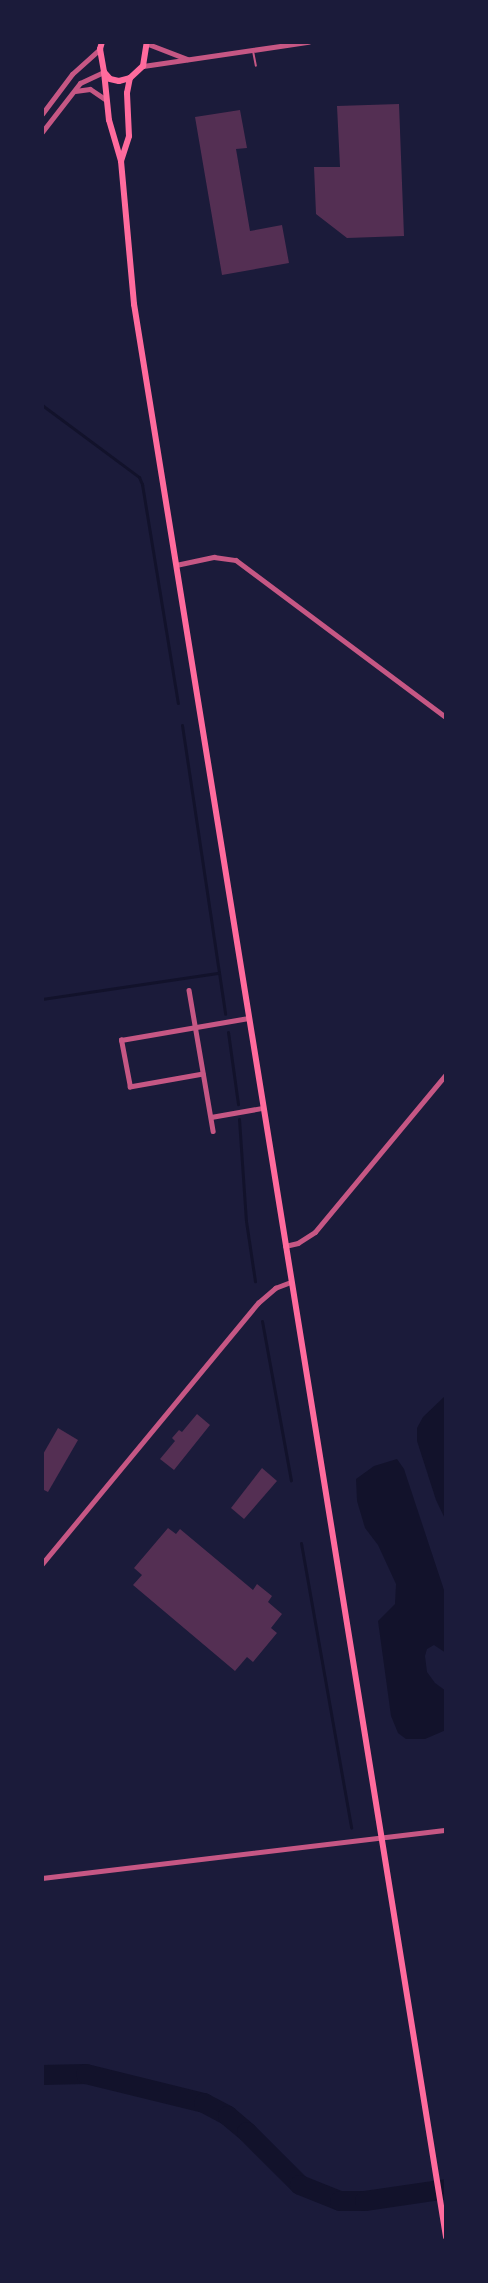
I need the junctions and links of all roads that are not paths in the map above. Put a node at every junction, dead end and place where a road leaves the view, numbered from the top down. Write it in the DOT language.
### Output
graph roads {
  1 [pos="163,42"];
  2 [pos="308,42"];
  3 [pos="148,43"];
  4 [pos="101,46"];
  5 [pos="166,49"];
  6 [pos="253,51"];
  7 [pos="189,59"];
  8 [pos="143,66"];
  9 [pos="256,66"];
  10 [pos="104,72"];
  11 [pos="130,78"];
  12 [pos="75,91"];
  13 [pos="105,99"];
  14 [pos="42,114"];
  15 [pos="42,132"];
  16 [pos="121,161"];
  17 [pos="176,565"];
  18 [pos="446,717"];
  19 [pos="189,990"];
  20 [pos="248,1018"];
  21 [pos="195,1027"];
  22 [pos="203,1074"];
  23 [pos="446,1074"];
  24 [pos="262,1108"];
  25 [pos="211,1117"];
  26 [pos="213,1131"];
  27 [pos="285,1246"];
  28 [pos="291,1282"];
  29 [pos="42,1564"];
  30 [pos="446,1830"];
  31 [pos="381,1837"];
  32 [pos="42,1878"];
  33 [pos="446,2237"];
  1 -- 5 [label="street"];
  2 -- 6 [label="street"];
  3 -- 5 [label="street"];
  3 -- 8 [label="main road"];
  4 -- 10 [label="main road"];
  4 -- 14 [label="street"];
  5 -- 7 [label="street"];
  6 -- 7 [label="street"];
  6 -- 9 [label="lane"];
  7 -- 8 [label="street"];
  8 -- 11 [label="main road"];
  10 -- 11 [label="main road"];
  10 -- 12 [label="street"];
  10 -- 13 [label="main road"];
  11 -- 16 [label="main road"];
  12 -- 13 [label="street"];
  12 -- 15 [label="street"];
  13 -- 16 [label="main road"];
  16 -- 17 [label="main road"];
  17 -- 18 [label="street"];
  17 -- 20 [label="main road"];
  19 -- 21 [label="street"];
  20 -- 21 [label="street"];
  20 -- 24 [label="main road"];
  21 -- 22 [label="street"];
  21 -- 22 [label="street"];
  22 -- 25 [label="street"];
  23 -- 27 [label="street"];
  24 -- 25 [label="street"];
  24 -- 27 [label="main road"];
  25 -- 26 [label="street"];
  27 -- 28 [label="main road"];
  28 -- 29 [label="street"];
  28 -- 31 [label="main road"];
  30 -- 31 [label="street"];
  31 -- 32 [label="street"];
  31 -- 33 [label="main road"];
}
